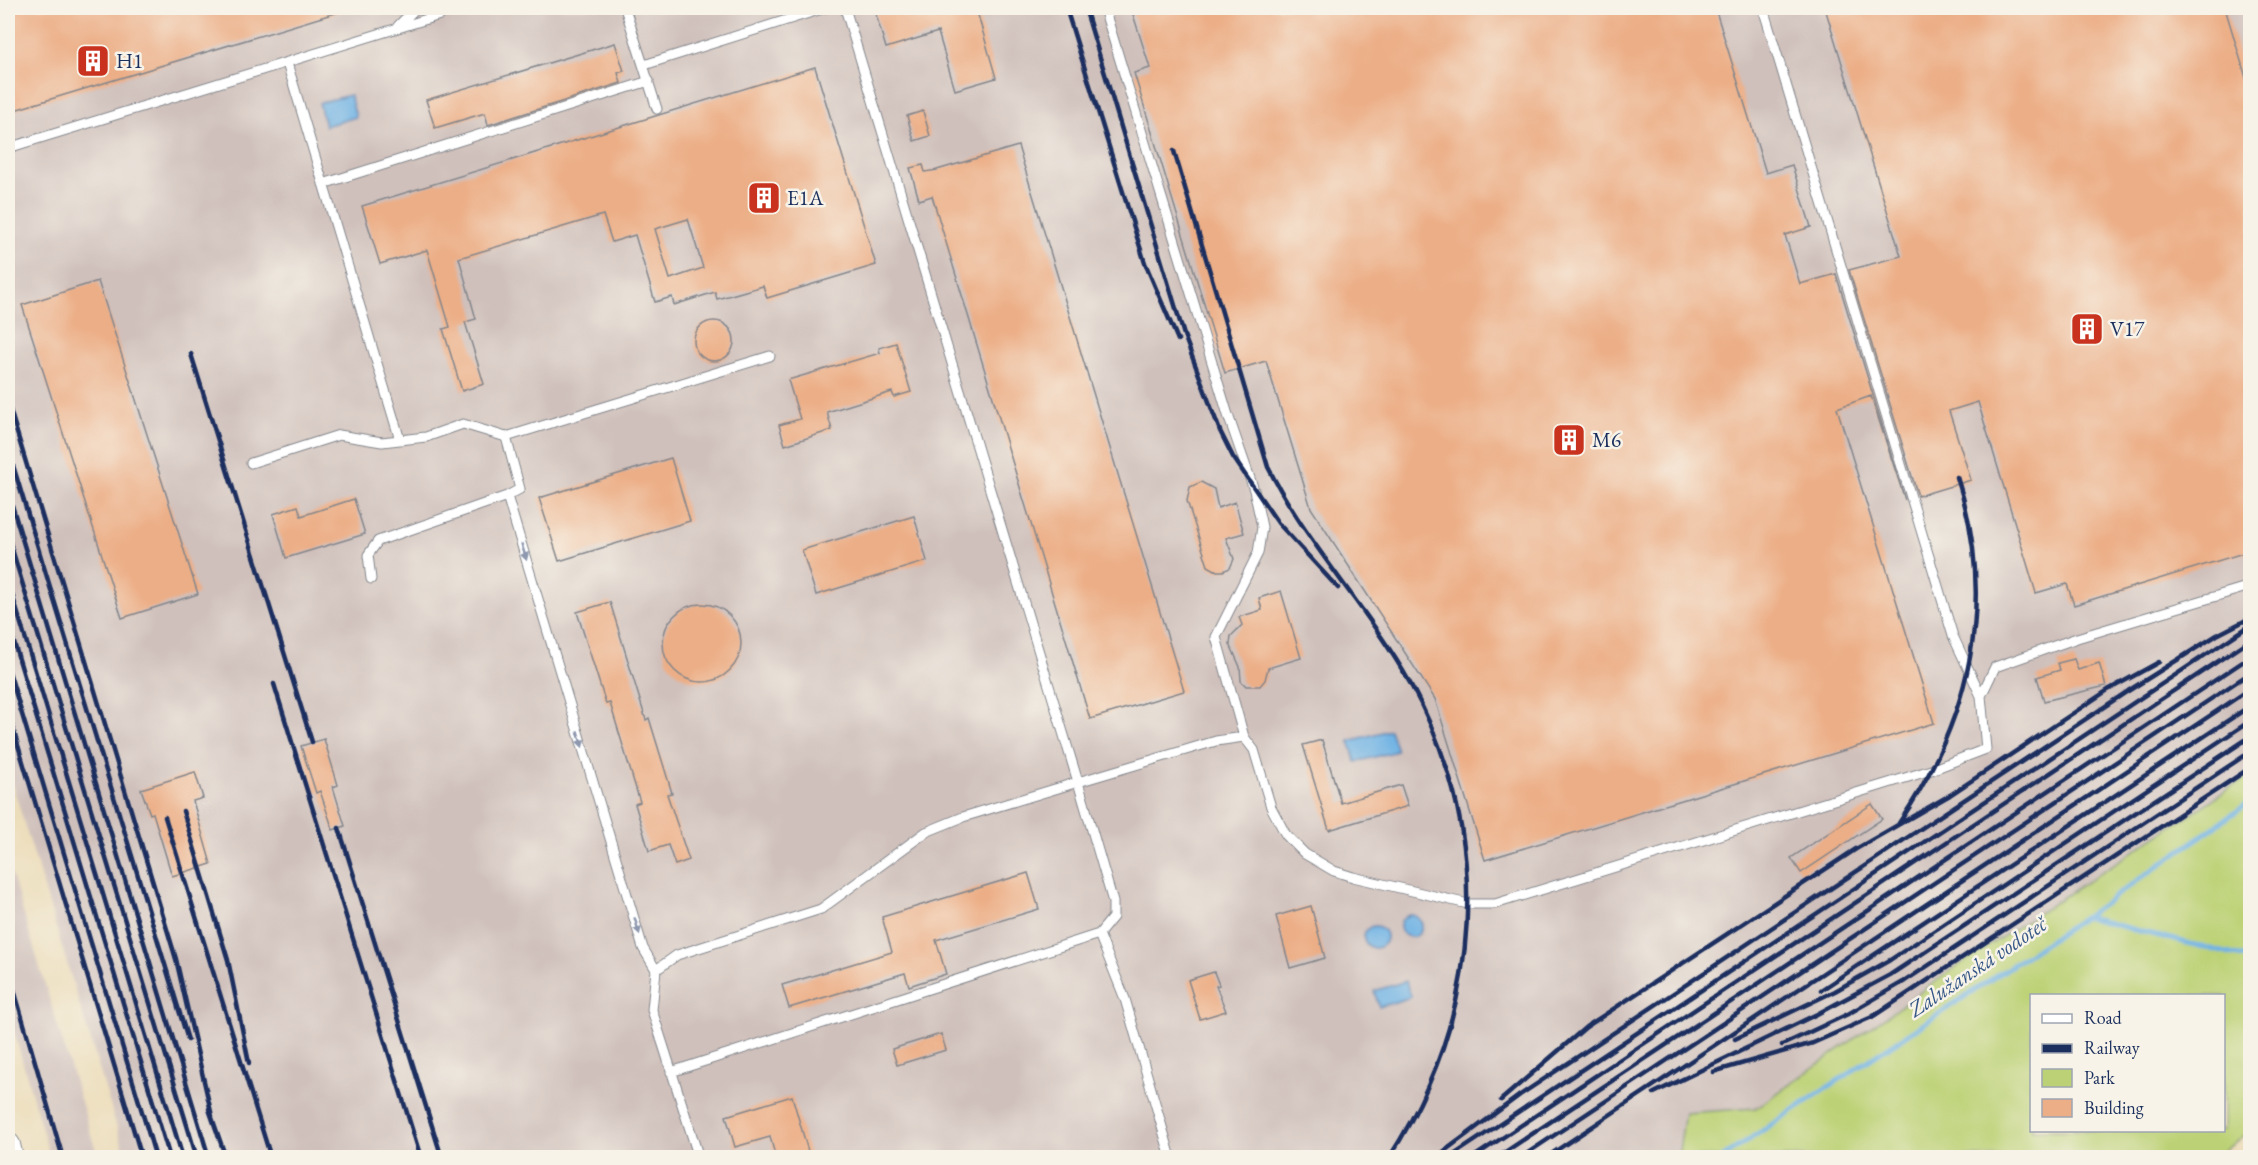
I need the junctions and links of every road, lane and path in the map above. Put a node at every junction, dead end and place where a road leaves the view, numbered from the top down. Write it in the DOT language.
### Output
graph roads {
  1 [pos="416,8"];
  2 [pos="452,8"];
  3 [pos="625,8"];
  4 [pos="825,8"];
  5 [pos="845,8"];
  6 [pos="1104,8"];
  7 [pos="1763,8"];
  8 [pos="396,28"];
  9 [pos="287,63"];
  10 [pos="644,65"];
  11 [pos="648,81"];
  12 [pos="657,109"];
  13 [pos="8,148"];
  14 [pos="323,184"];
  15 [pos="770,356"];
  16 [pos="506,437"];
  17 [pos="400,440"];
  18 [pos="251,463"];
  19 [pos="507,496"];
  20 [pos="370,579"];
  21 [pos="2250,586"];
  22 [pos="1981,696"];
  23 [pos="1244,737"];
  24 [pos="1078,782"];
  25 [pos="1099,934"];
  26 [pos="656,970"];
  27 [pos="671,1072"];
  28 [pos="8,1145"];
  29 [pos="11,1158"];
  30 [pos="699,1158"];
  31 [pos="1171,1158"];
  1 -- 8 [label="lane"];
  2 -- 8 [label="lane"];
  3 -- 10 [label="lane"];
  4 -- 10 [label="lane"];
  5 -- 24 [label="lane"];
  6 -- 23 [label="lane"];
  7 -- 22 [label="lane"];
  8 -- 9 [label="lane"];
  9 -- 13 [label="lane"];
  9 -- 14 [label="lane"];
  10 -- 11 [label="lane"];
  11 -- 12 [label="lane"];
  11 -- 14 [label="lane"];
  14 -- 17 [label="lane"];
  15 -- 16 [label="lane"];
  16 -- 17 [label="lane"];
  16 -- 19 [label="lane"];
  17 -- 18 [label="lane"];
  19 -- 20 [label="lane"];
  19 -- 26 [label="lane, one-way"];
  21 -- 22 [label="lane"];
  22 -- 23 [label="lane"];
  23 -- 24 [label="lane"];
  24 -- 25 [label="lane"];
  24 -- 26 [label="lane"];
  25 -- 27 [label="lane"];
  25 -- 31 [label="lane"];
  26 -- 27 [label="lane"];
  27 -- 30 [label="lane"];
  28 -- 29 [label="street"];
}
